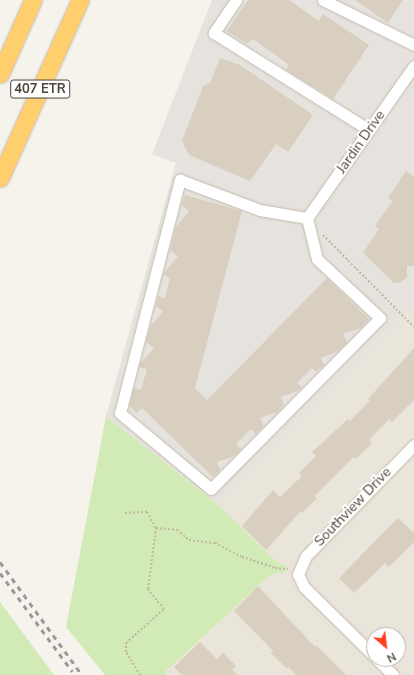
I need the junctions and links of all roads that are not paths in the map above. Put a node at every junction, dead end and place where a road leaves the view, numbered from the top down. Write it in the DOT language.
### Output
graph roads {
  1 [pos="33,0"];
  2 [pos="80,0"];
  3 [pos="236,0"];
  4 [pos="323,0"];
  5 [pos="414,45"];
  6 [pos="414,66"];
  7 [pos="0,74"];
  8 [pos="369,130"];
  9 [pos="0,178"];
  10 [pos="307,218"];
  11 [pos="414,445"];
  12 [pos="366,648"];
  13 [pos="385,667"];
  14 [pos="393,675"];
  1 -- 7 [label="highway, 407 ETR"];
  2 -- 9 [label="highway, 407 ETR"];
  3 -- 8 [label="street"];
  4 -- 5 [label="street"];
  6 -- 8 [label="street, Jardin Drive"];
  8 -- 10 [label="street, Jardin Drive"];
  10 -- 10 [label="street"];
  11 -- 12 [label="street, Southview Drive"];
  13 -- 14 [label="street"];
}
